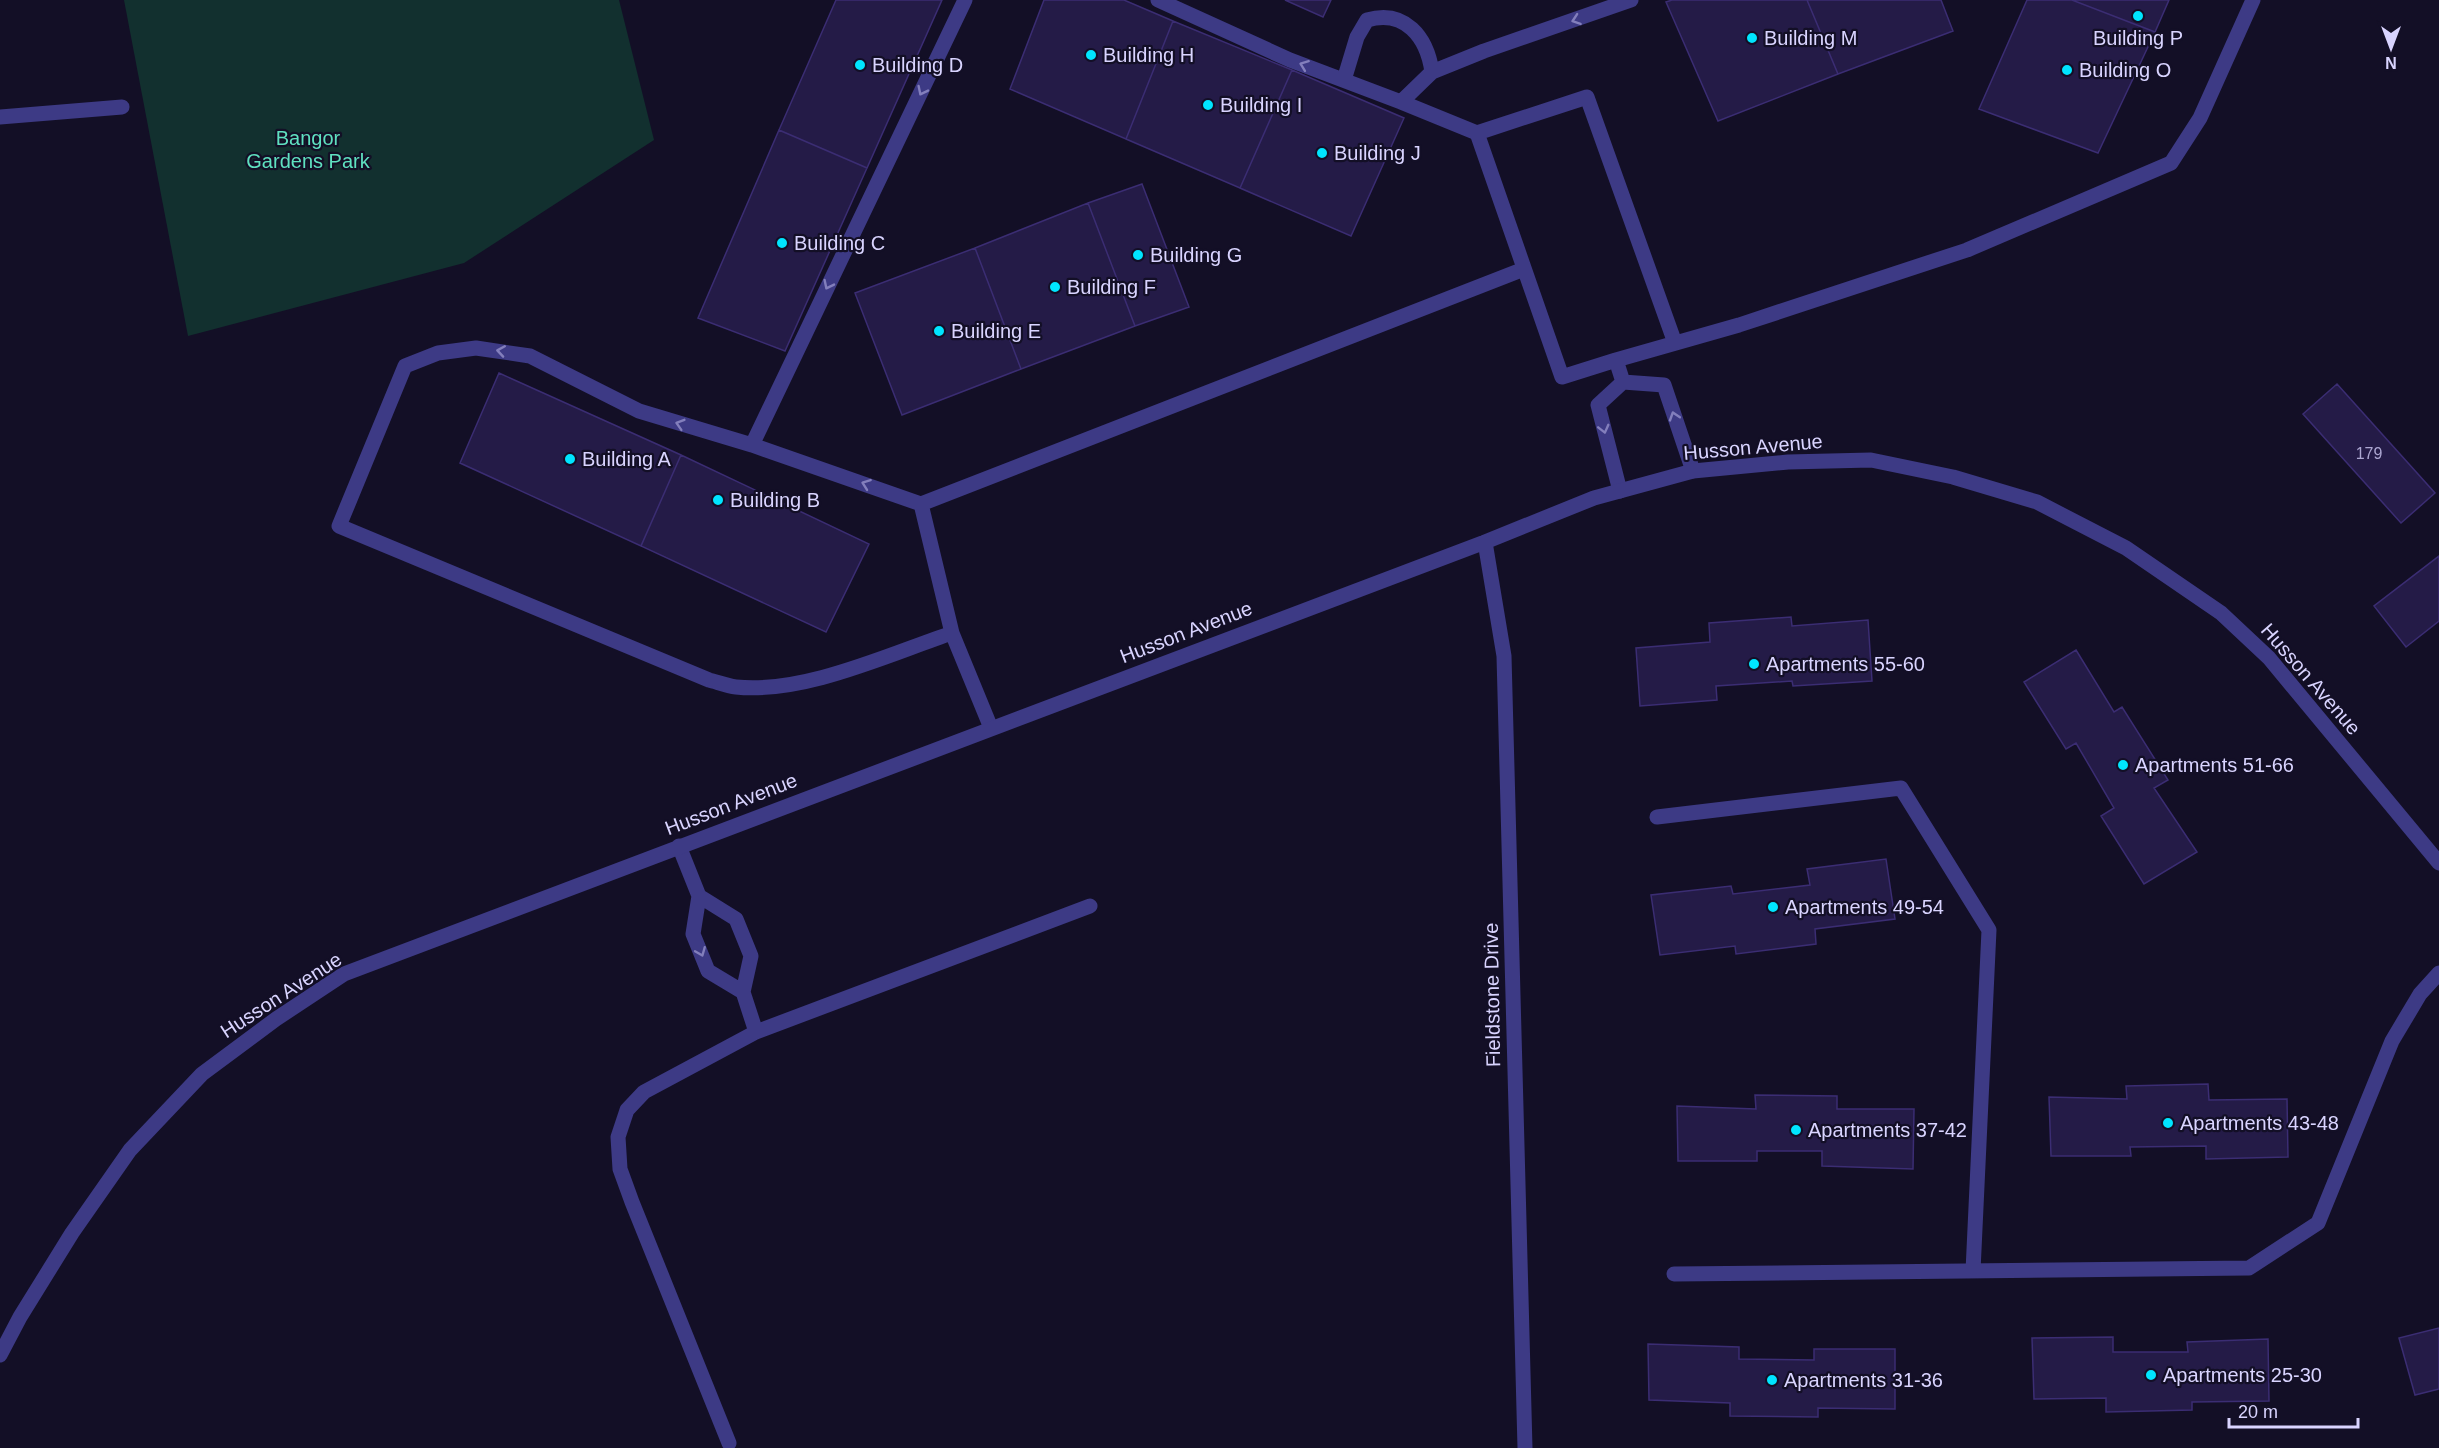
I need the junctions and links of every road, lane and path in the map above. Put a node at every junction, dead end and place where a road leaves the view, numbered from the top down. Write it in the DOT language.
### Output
graph roads {
  1 [pos="965,0"];
  2 [pos="1158,0"];
  3 [pos="1631,0"];
  4 [pos="2253,0"];
  5 [pos="1432,72"];
  6 [pos="1344,80"];
  7 [pos="1401,102"];
  8 [pos="122,107"];
  9 [pos="0,117"];
  10 [pos="1478,133"];
  11 [pos="1524,269"];
  12 [pos="1675,343"];
  13 [pos="1616,360"];
  14 [pos="1623,382"];
  15 [pos="752,446"];
  16 [pos="1693,471"];
  17 [pos="1620,491"];
  18 [pos="921,504"];
  19 [pos="1485,542"];
  20 [pos="952,633"];
  21 [pos="991,728"];
  22 [pos="1658,817"];
  23 [pos="679,846"];
  24 [pos="2439,863"];
  25 [pos="699,896"];
  26 [pos="1090,906"];
  27 [pos="2439,973"];
  28 [pos="742,992"];
  29 [pos="756,1032"];
  30 [pos="1973,1271"];
  31 [pos="1674,1274"];
  32 [pos="0,1354"];
  33 [pos="729,1443"];
  34 [pos="1525,1448"];
  1 -- 15 [label="street, one-way"];
  6 -- 2 [label="street, one-way"];
  3 -- 5 [label="street, one-way"];
  4 -- 12 [label="street"];
  5 -- 6 [label="street"];
  5 -- 7 [label="street"];
  6 -- 7 [label="street"];
  7 -- 10 [label="street"];
  8 -- 9 [label="street"];
  10 -- 11 [label="street"];
  10 -- 12 [label="street"];
  11 -- 13 [label="street"];
  11 -- 18 [label="street"];
  12 -- 13 [label="street"];
  13 -- 14 [label="street"];
  16 -- 14 [label="street, one-way"];
  14 -- 17 [label="street, one-way"];
  18 -- 15 [label="street, one-way"];
  15 -- 20 [label="street, one-way"];
  16 -- 17 [label="street, Husson Avenue"];
  16 -- 24 [label="street, Husson Avenue"];
  17 -- 19 [label="street, Husson Avenue"];
  18 -- 20 [label="street"];
  19 -- 21 [label="street, Husson Avenue"];
  19 -- 34 [label="street, Fieldstone Drive"];
  20 -- 21 [label="street"];
  21 -- 23 [label="street, Husson Avenue"];
  22 -- 30 [label="street"];
  23 -- 25 [label="street"];
  23 -- 32 [label="street, Husson Avenue"];
  25 -- 28 [label="street, one-way"];
  25 -- 28 [label="street"];
  26 -- 29 [label="street"];
  27 -- 30 [label="street"];
  28 -- 29 [label="street"];
  29 -- 33 [label="street"];
  30 -- 31 [label="street"];
}
